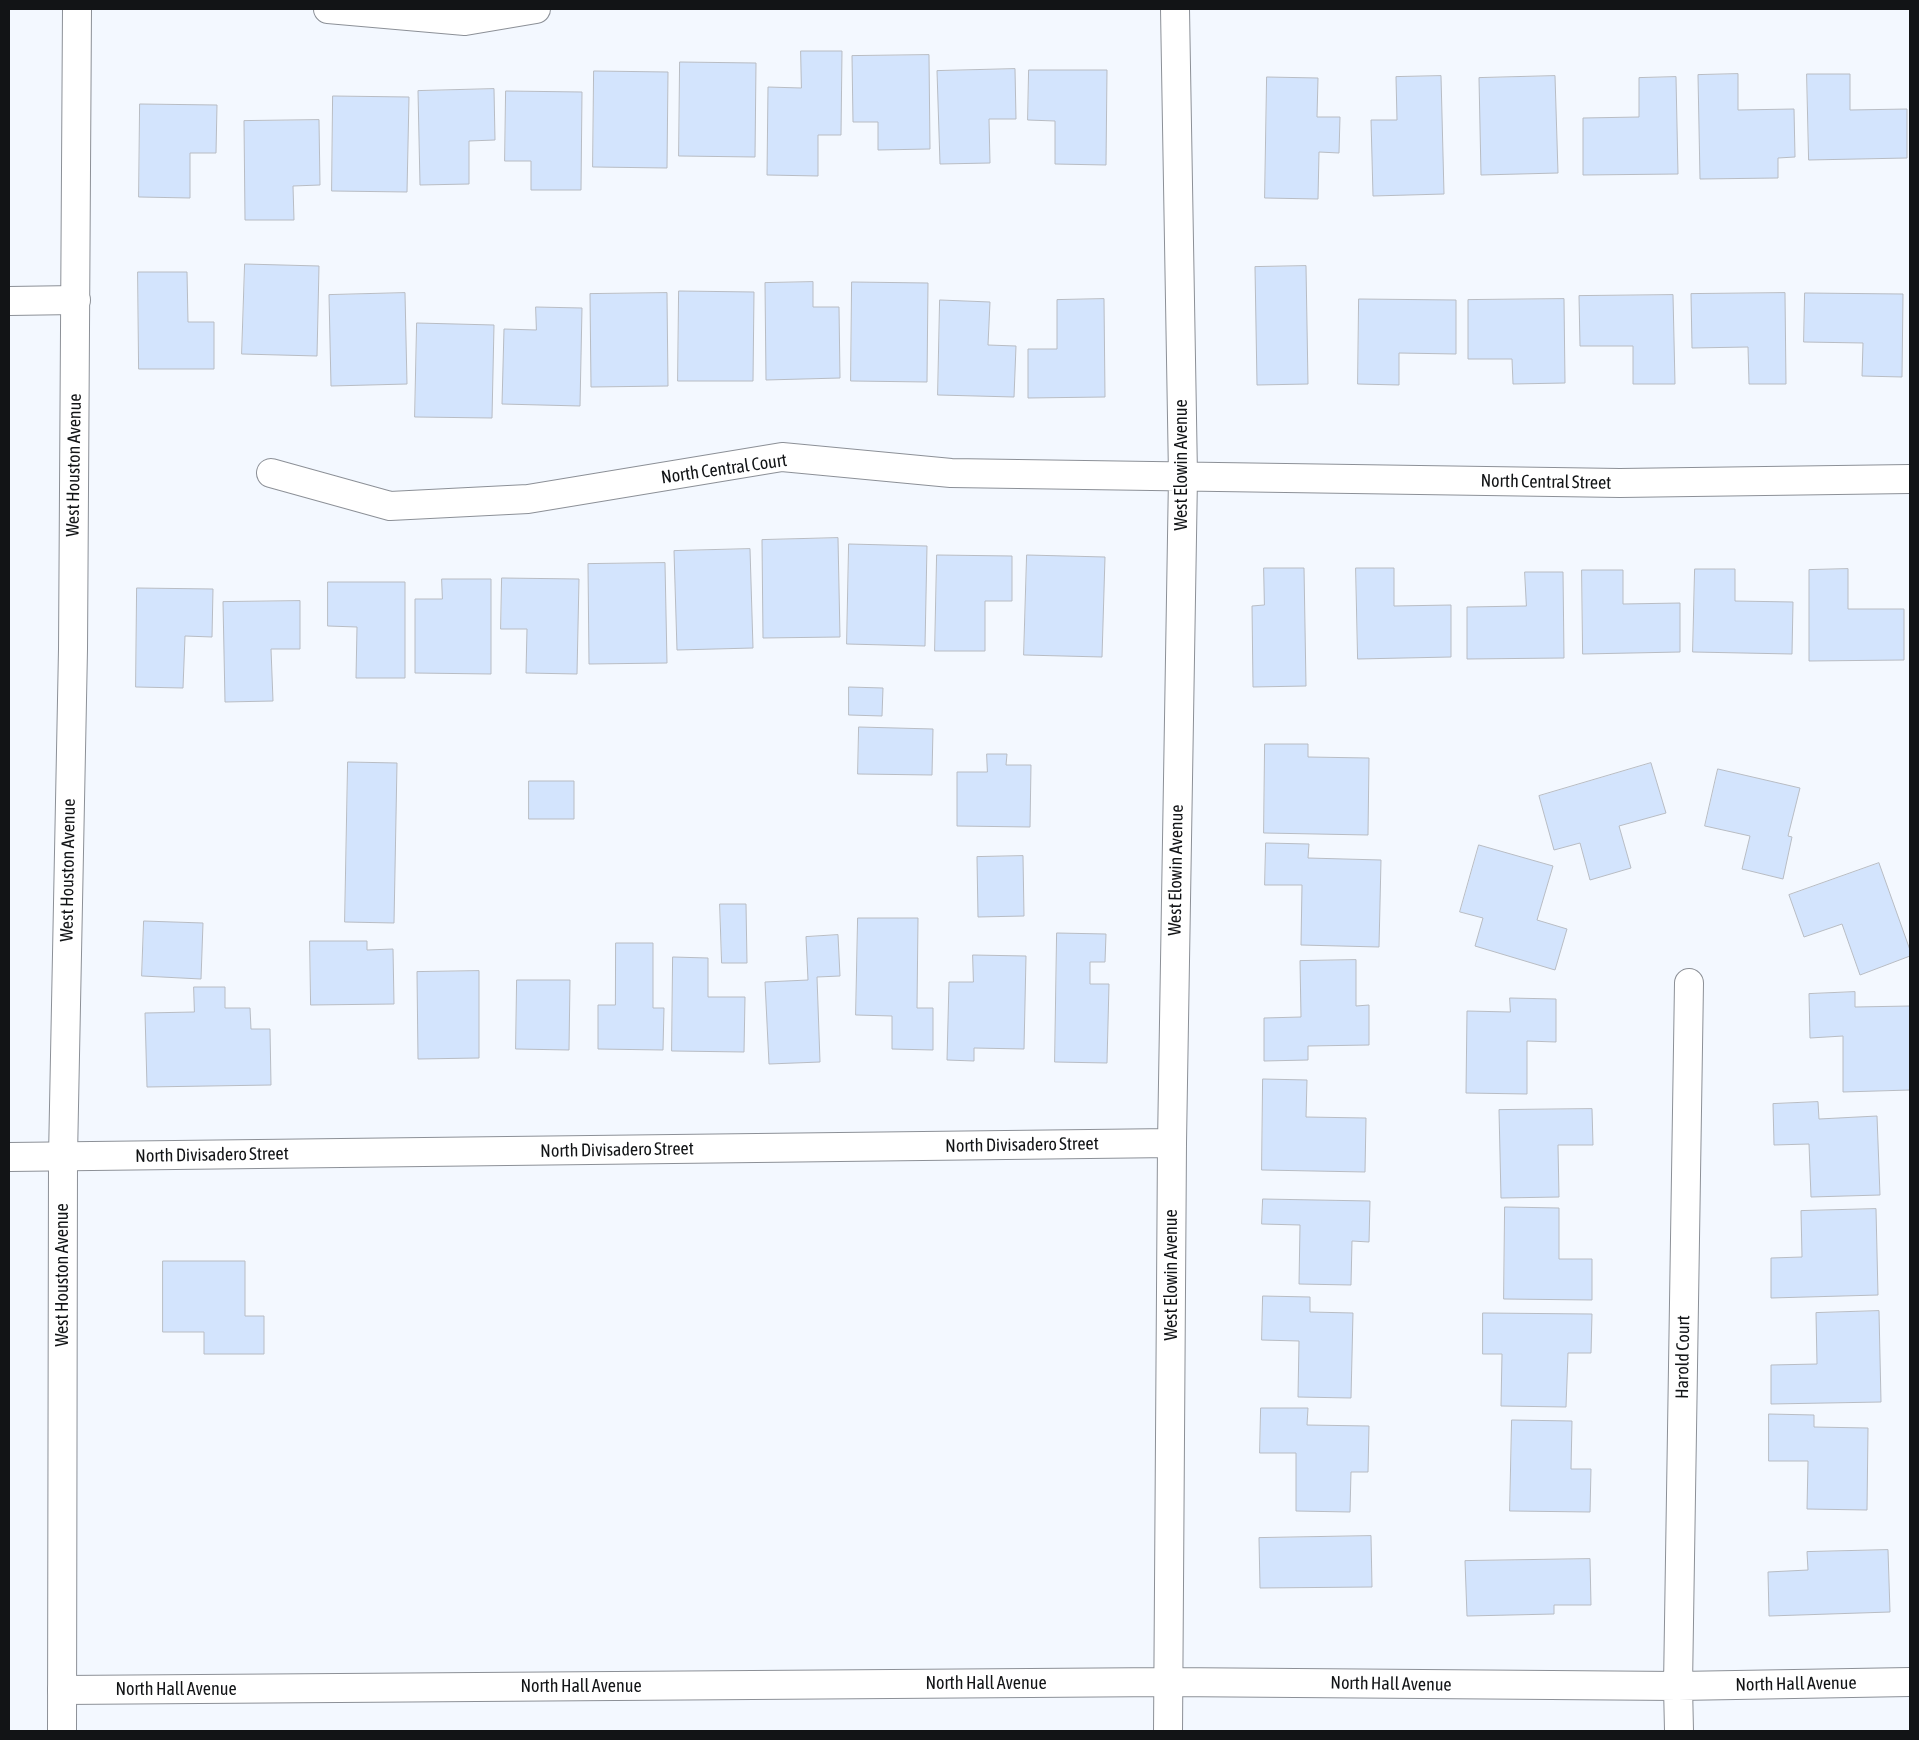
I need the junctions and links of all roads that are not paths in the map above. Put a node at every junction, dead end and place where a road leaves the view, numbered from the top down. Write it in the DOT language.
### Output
graph roads {
  1 [pos="77,9"];
  2 [pos="328,9"];
  3 [pos="536,9"];
  4 [pos="1175,9"];
  5 [pos="76,300"];
  6 [pos="9,301"];
  7 [pos="271,473"];
  8 [pos="1183,476"];
  9 [pos="1910,479"];
  10 [pos="1689,983"];
  11 [pos="1172,1143"];
  12 [pos="9,1156"];
  13 [pos="63,1157"];
  14 [pos="1168,1682"];
  15 [pos="1910,1682"];
  16 [pos="1678,1686"];
  17 [pos="62,1690"];
  18 [pos="62,1731"];
  19 [pos="1168,1731"];
  20 [pos="1679,1731"];
  1 -- 5 [label="street, West Houston Avenue"];
  2 -- 3 [label="street"];
  4 -- 8 [label="street, West Elowin Avenue"];
  5 -- 6 [label="street"];
  5 -- 13 [label="street, West Houston Avenue"];
  7 -- 8 [label="street, North Central Court"];
  8 -- 9 [label="street, North Central Street"];
  8 -- 11 [label="street, West Elowin Avenue"];
  10 -- 16 [label="street, Harold Court"];
  11 -- 13 [label="street, North Divisadero Street"];
  11 -- 14 [label="street, West Elowin Avenue"];
  12 -- 13 [label="street, North Divisadero Street"];
  13 -- 17 [label="street, West Houston Avenue"];
  14 -- 16 [label="street, North Hall Avenue"];
  14 -- 17 [label="street, North Hall Avenue"];
  14 -- 19 [label="street, West Elowin Avenue"];
  15 -- 16 [label="street, North Hall Avenue"];
  16 -- 20 [label="street, Harold Court"];
  17 -- 18 [label="street, West Houston Avenue"];
}
